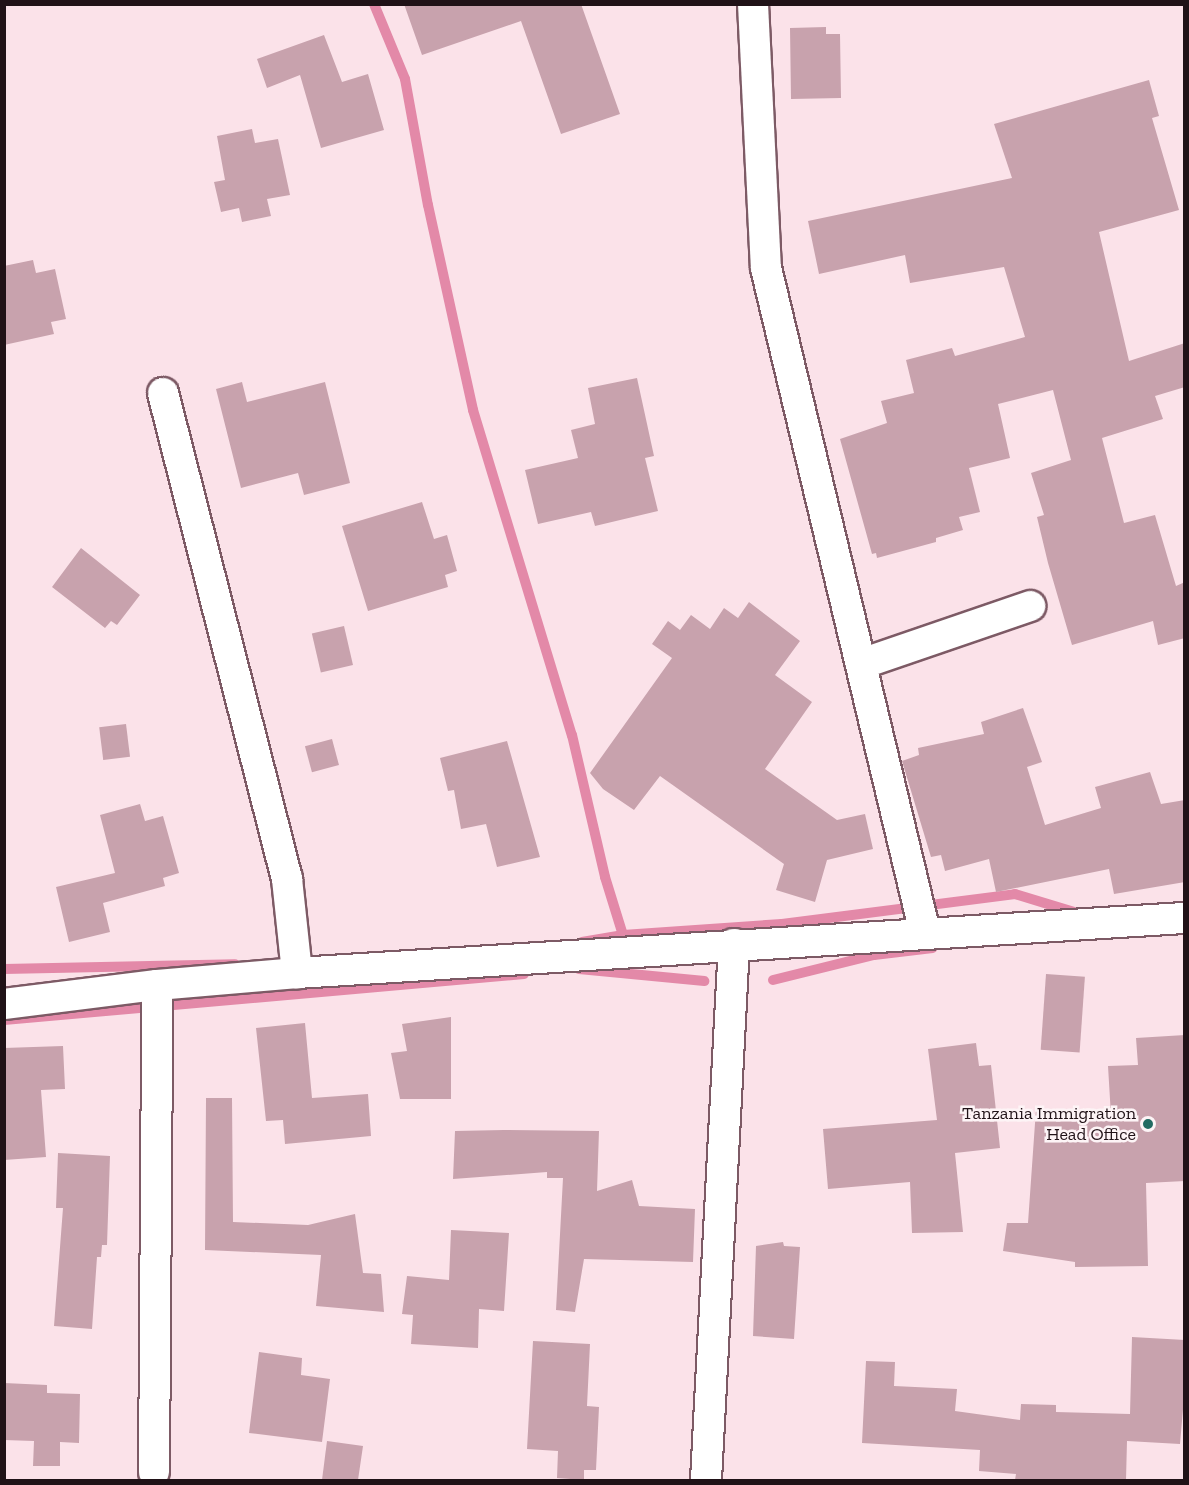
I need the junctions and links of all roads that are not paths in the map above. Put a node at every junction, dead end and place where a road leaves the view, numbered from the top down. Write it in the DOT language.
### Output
graph roads {
  1 [pos="753,4"];
  2 [pos="164,393"];
  3 [pos="1030,606"];
  4 [pos="861,664"];
  5 [pos="1185,918"];
  6 [pos="925,933"];
  7 [pos="734,944"];
  8 [pos="297,974"];
  9 [pos="157,985"];
  10 [pos="4,1004"];
  11 [pos="154,1472"];
  12 [pos="706,1480"];
  1 -- 4 [label="street"];
  2 -- 8 [label="street"];
  3 -- 4 [label="street"];
  4 -- 6 [label="street"];
  5 -- 6 [label="street"];
  6 -- 7 [label="street"];
  7 -- 8 [label="street"];
  7 -- 12 [label="street"];
  8 -- 9 [label="street"];
  9 -- 10 [label="street"];
  9 -- 11 [label="street"];
}
